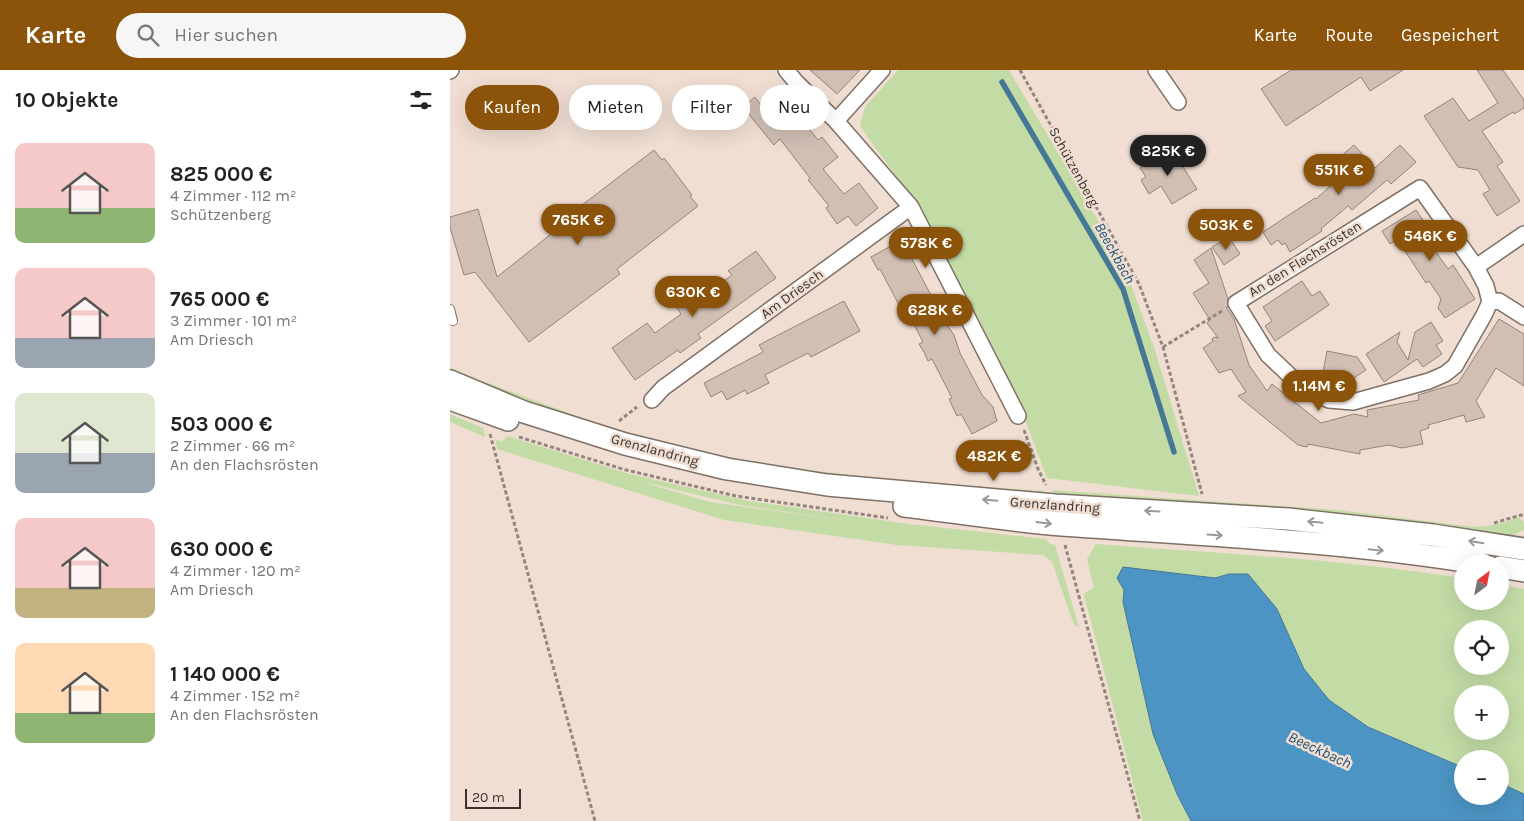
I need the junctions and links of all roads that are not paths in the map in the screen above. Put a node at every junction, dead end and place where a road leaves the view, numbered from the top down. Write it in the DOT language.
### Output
graph roads {
  1 [pos="786,70"];
  2 [pos="882,70"];
  3 [pos="1156,70"];
  4 [pos="1178,102"];
  5 [pos="836,121"];
  6 [pos="911,207"];
  7 [pos="1524,234"];
  8 [pos="1476,267"];
  9 [pos="1490,302"];
  10 [pos="450,309"];
  11 [pos="1524,317"];
  12 [pos="453,321"];
  13 [pos="450,381"];
  14 [pos="450,399"];
  15 [pos="652,400"];
  16 [pos="1018,416"];
  17 [pos="1524,550"];
  18 [pos="1454,559"];
  19 [pos="1509,568"];
  20 [pos="1524,571"];
  1 -- 5 [label="street"];
  2 -- 5 [label="street"];
  3 -- 4 [label="street"];
  5 -- 6 [label="street"];
  6 -- 15 [label="street, Am Driesch"];
  6 -- 16 [label="street"];
  7 -- 8 [label="street"];
  8 -- 9 [label="street, An den Flachsrösten"];
  8 -- 9 [label="street, An den Flachsrösten"];
  9 -- 11 [label="street"];
  10 -- 12 [label="lane"];
  17 -- 13 [label="main road, Grenzlandring, one-way"];
  14 -- 18 [label="main road, Grenzlandring, one-way"];
  19 -- 20 [label="main road"];
}
